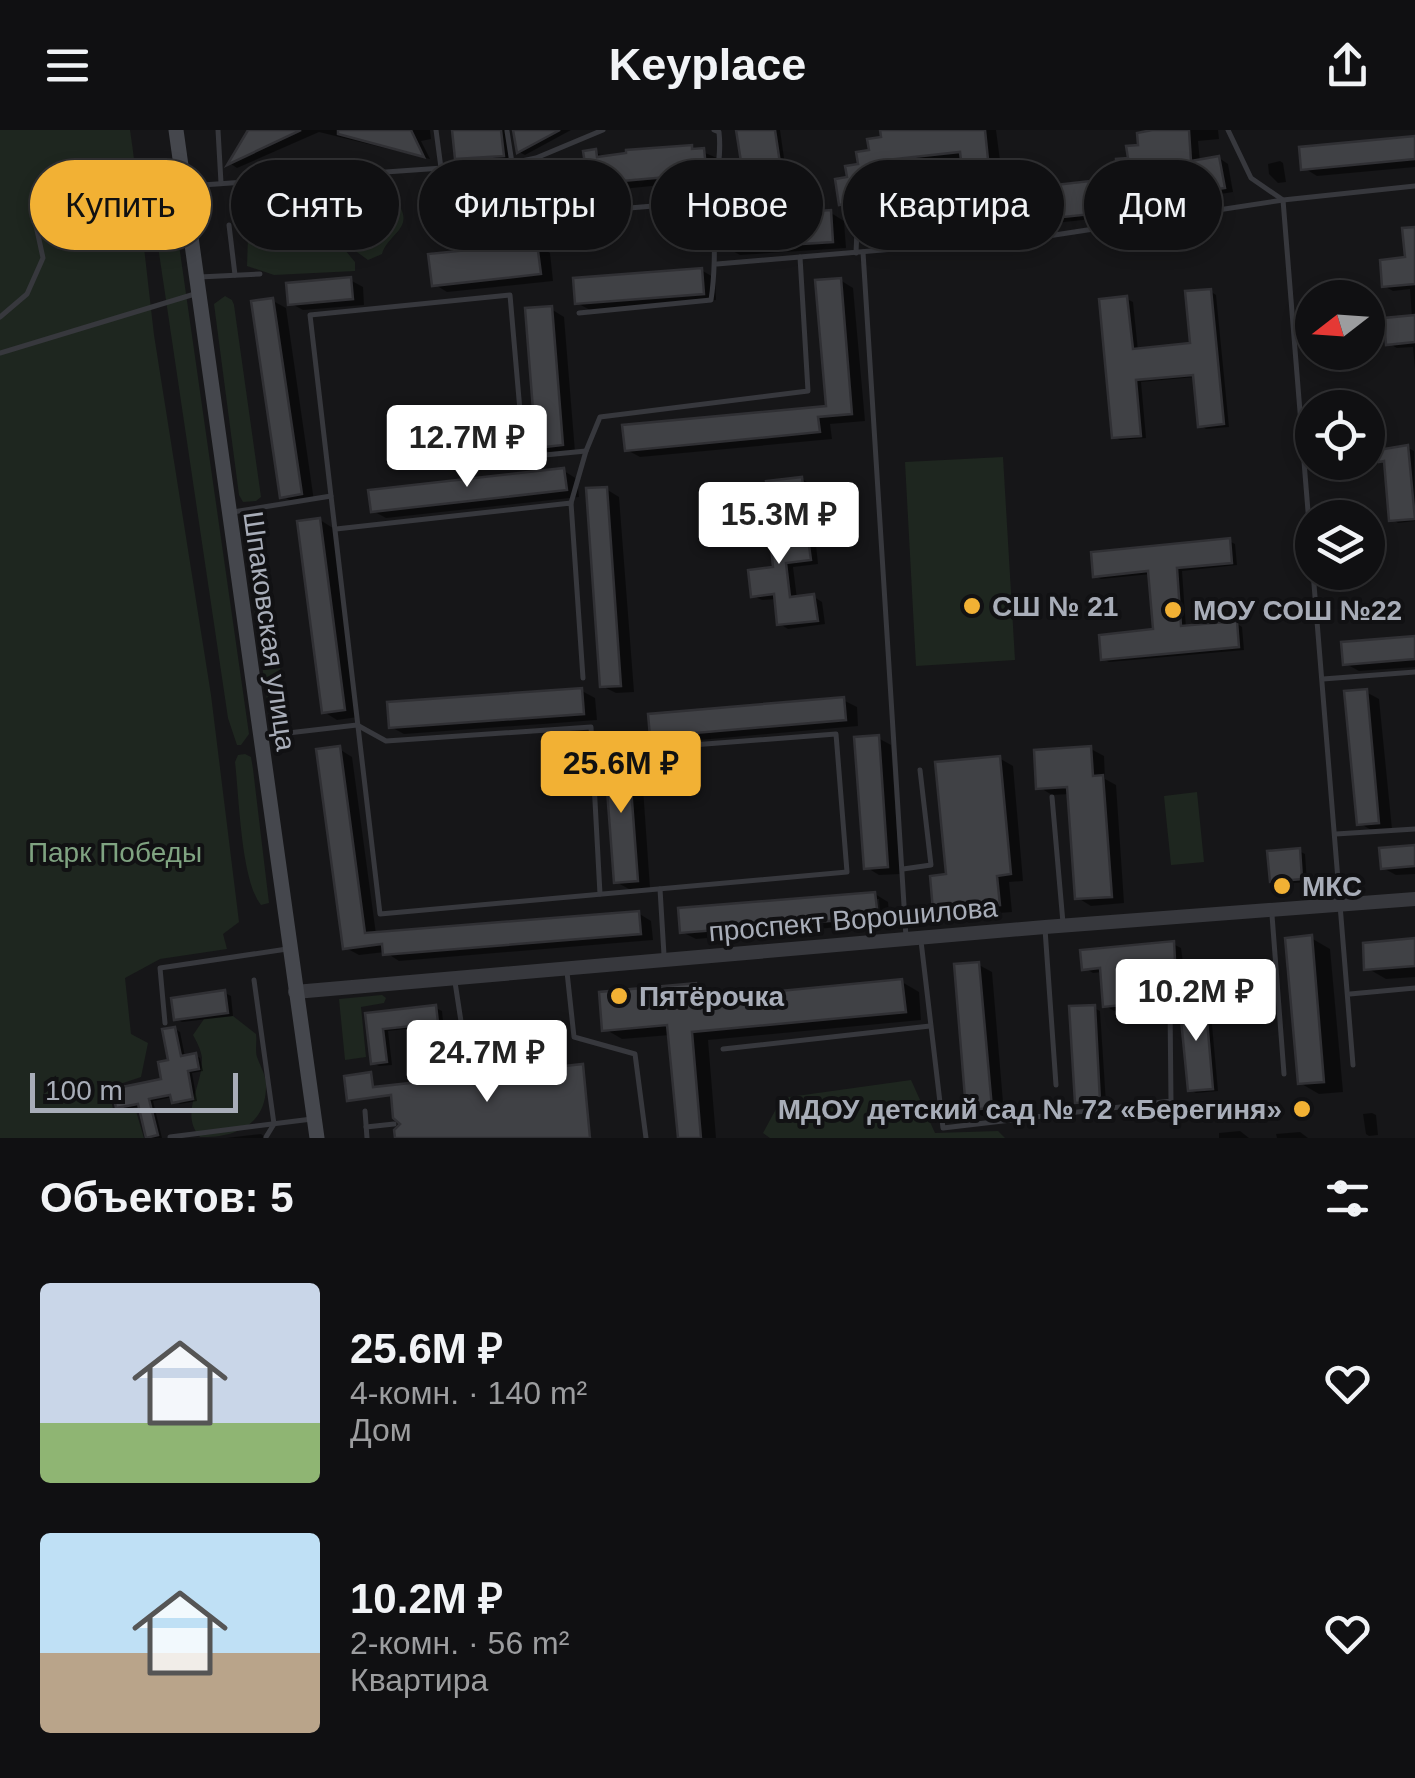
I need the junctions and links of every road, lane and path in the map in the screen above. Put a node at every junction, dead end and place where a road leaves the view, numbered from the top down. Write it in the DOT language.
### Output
graph roads {
  1 [pos="176,130"];
  2 [pos="218,130"];
  3 [pos="436,130"];
  4 [pos="508,130"];
  5 [pos="603,130"];
  6 [pos="714,130"];
  7 [pos="1228,130"];
  8 [pos="180,160"];
  9 [pos="440,160"];
  10 [pos="512,160"];
  11 [pos="526,160"];
  12 [pos="721,160"];
  13 [pos="419,170"];
  14 [pos="221,183"];
  15 [pos="211,184"];
  16 [pos="1415,186"];
  17 [pos="1282,200"];
  18 [pos="229,226"];
  19 [pos="1064,234"];
  20 [pos="41,250"];
  21 [pos="193,250"];
  22 [pos="716,250"];
  23 [pos="885,250"];
  24 [pos="860,252"];
  25 [pos="800,258"];
  26 [pos="717,264"];
  27 [pos="260,274"];
  28 [pos="234,275"];
  29 [pos="198,285"];
  30 [pos="579,313"];
  31 [pos="0,317"];
  32 [pos="0,353"];
  33 [pos="586,451"];
  34 [pos="331,496"];
  35 [pos="1307,500"];
  36 [pos="571,503"];
  37 [pos="228,514"];
  38 [pos="336,529"];
  39 [pos="1315,590"];
  40 [pos="1415,672"];
  41 [pos="583,678"];
  42 [pos="1322,679"];
  43 [pos="357,725"];
  44 [pos="259,736"];
  45 [pos="652,748"];
  46 [pos="920,770"];
  47 [pos="1052,797"];
  48 [pos="1415,828"];
  49 [pos="1336,834"];
  50 [pos="903,869"];
  51 [pos="660,888"];
  52 [pos="600,894"];
  53 [pos="1415,900"];
  54 [pos="1341,905"];
  55 [pos="1272,912"];
  56 [pos="1063,926"];
  57 [pos="1045,927"];
  58 [pos="914,939"];
  59 [pos="290,949"];
  60 [pos="664,960"];
  61 [pos="566,970"];
  62 [pos="254,980"];
  63 [pos="454,980"];
  64 [pos="1415,988"];
  65 [pos="295,992"];
  66 [pos="1350,994"];
  67 [pos="1170,1005"];
  68 [pos="165,1023"];
  69 [pos="930,1026"];
  70 [pos="462,1028"];
  71 [pos="723,1049"];
  72 [pos="1353,1065"];
  73 [pos="1284,1074"];
  74 [pos="1056,1086"];
  75 [pos="365,1111"];
  76 [pos="315,1118"];
  77 [pos="274,1124"];
  78 [pos="394,1124"];
  79 [pos="366,1127"];
  80 [pos="170,1137"];
  81 [pos="266,1137"];
  82 [pos="318,1138"];
  83 [pos="368,1138"];
  84 [pos="646,1138"];
  1 -- 8 [label="main road, Шпаковская улица"];
  2 -- 14 [label="lane"];
  3 -- 9 [label="lane"];
  4 -- 10 [label="lane"];
  5 -- 11 [label="lane"];
  6 -- 12 [label="lane"];
  7 -- 17 [label="lane"];
  13 -- 14 [label="lane"];
  14 -- 15 [label="lane"];
  16 -- 17 [label="lane"];
  17 -- 19 [label="lane"];
  17 -- 35 [label="lane"];
  18 -- 28 [label="lane"];
  20 -- 31 [label="lane"];
  21 -- 29 [label="main road, Шпаковская улица"];
  22 -- 26 [label="lane"];
  23 -- 24 [label="lane"];
  24 -- 25 [label="lane"];
  24 -- 50 [label="lane"];
  25 -- 26 [label="lane"];
  25 -- 33 [label="lane"];
  26 -- 30 [label="lane"];
  27 -- 28 [label="lane"];
  28 -- 29 [label="lane"];
  29 -- 32 [label="lane"];
  29 -- 37 [label="main road, Шпаковская улица"];
  33 -- 34 [label="lane"];
  33 -- 36 [label="lane"];
  34 -- 37 [label="lane"];
  34 -- 38 [label="lane"];
  36 -- 38 [label="lane"];
  36 -- 41 [label="lane"];
  37 -- 44 [label="main road, Шпаковская улица"];
  38 -- 43 [label="lane"];
  39 -- 42 [label="lane"];
  40 -- 42 [label="lane"];
  42 -- 49 [label="lane"];
  43 -- 44 [label="lane"];
  43 -- 52 [label="lane"];
  43 -- 52 [label="lane"];
  44 -- 59 [label="main road, Шпаковская улица"];
  45 -- 51 [label="lane"];
  46 -- 50 [label="lane"];
  47 -- 56 [label="lane"];
  48 -- 49 [label="lane"];
  49 -- 54 [label="lane"];
  50 -- 58 [label="lane"];
  51 -- 52 [label="lane"];
  51 -- 60 [label="lane"];
  53 -- 54 [label="street, проспект Ворошилова"];
  54 -- 55 [label="street, проспект Ворошилова"];
  54 -- 66 [label="lane"];
  55 -- 56 [label="street, проспект Ворошилова"];
  55 -- 73 [label="lane"];
  56 -- 57 [label="street, проспект Ворошилова"];
  57 -- 58 [label="street, проспект Ворошилова"];
  57 -- 74 [label="lane"];
  58 -- 60 [label="street, проспект Ворошилова"];
  58 -- 69 [label="lane"];
  59 -- 65 [label="main road, Шпаковская улица"];
  59 -- 68 [label="lane"];
  60 -- 61 [label="street, проспект Ворошилова"];
  61 -- 63 [label="street, проспект Ворошилова"];
  61 -- 84 [label="lane"];
  62 -- 77 [label="lane"];
  63 -- 65 [label="street, проспект Ворошилова"];
  63 -- 70 [label="lane"];
  64 -- 66 [label="lane"];
  65 -- 76 [label="main road, Шпаковская улица"];
  66 -- 72 [label="lane"];
  67 -- 69 [label="lane"];
  69 -- 71 [label="lane"];
  75 -- 79 [label="lane"];
  76 -- 77 [label="lane"];
  76 -- 82 [label="main road, Шпаковская улица"];
  77 -- 80 [label="lane"];
  77 -- 81 [label="lane"];
  78 -- 79 [label="lane"];
  79 -- 83 [label="lane"];
}
